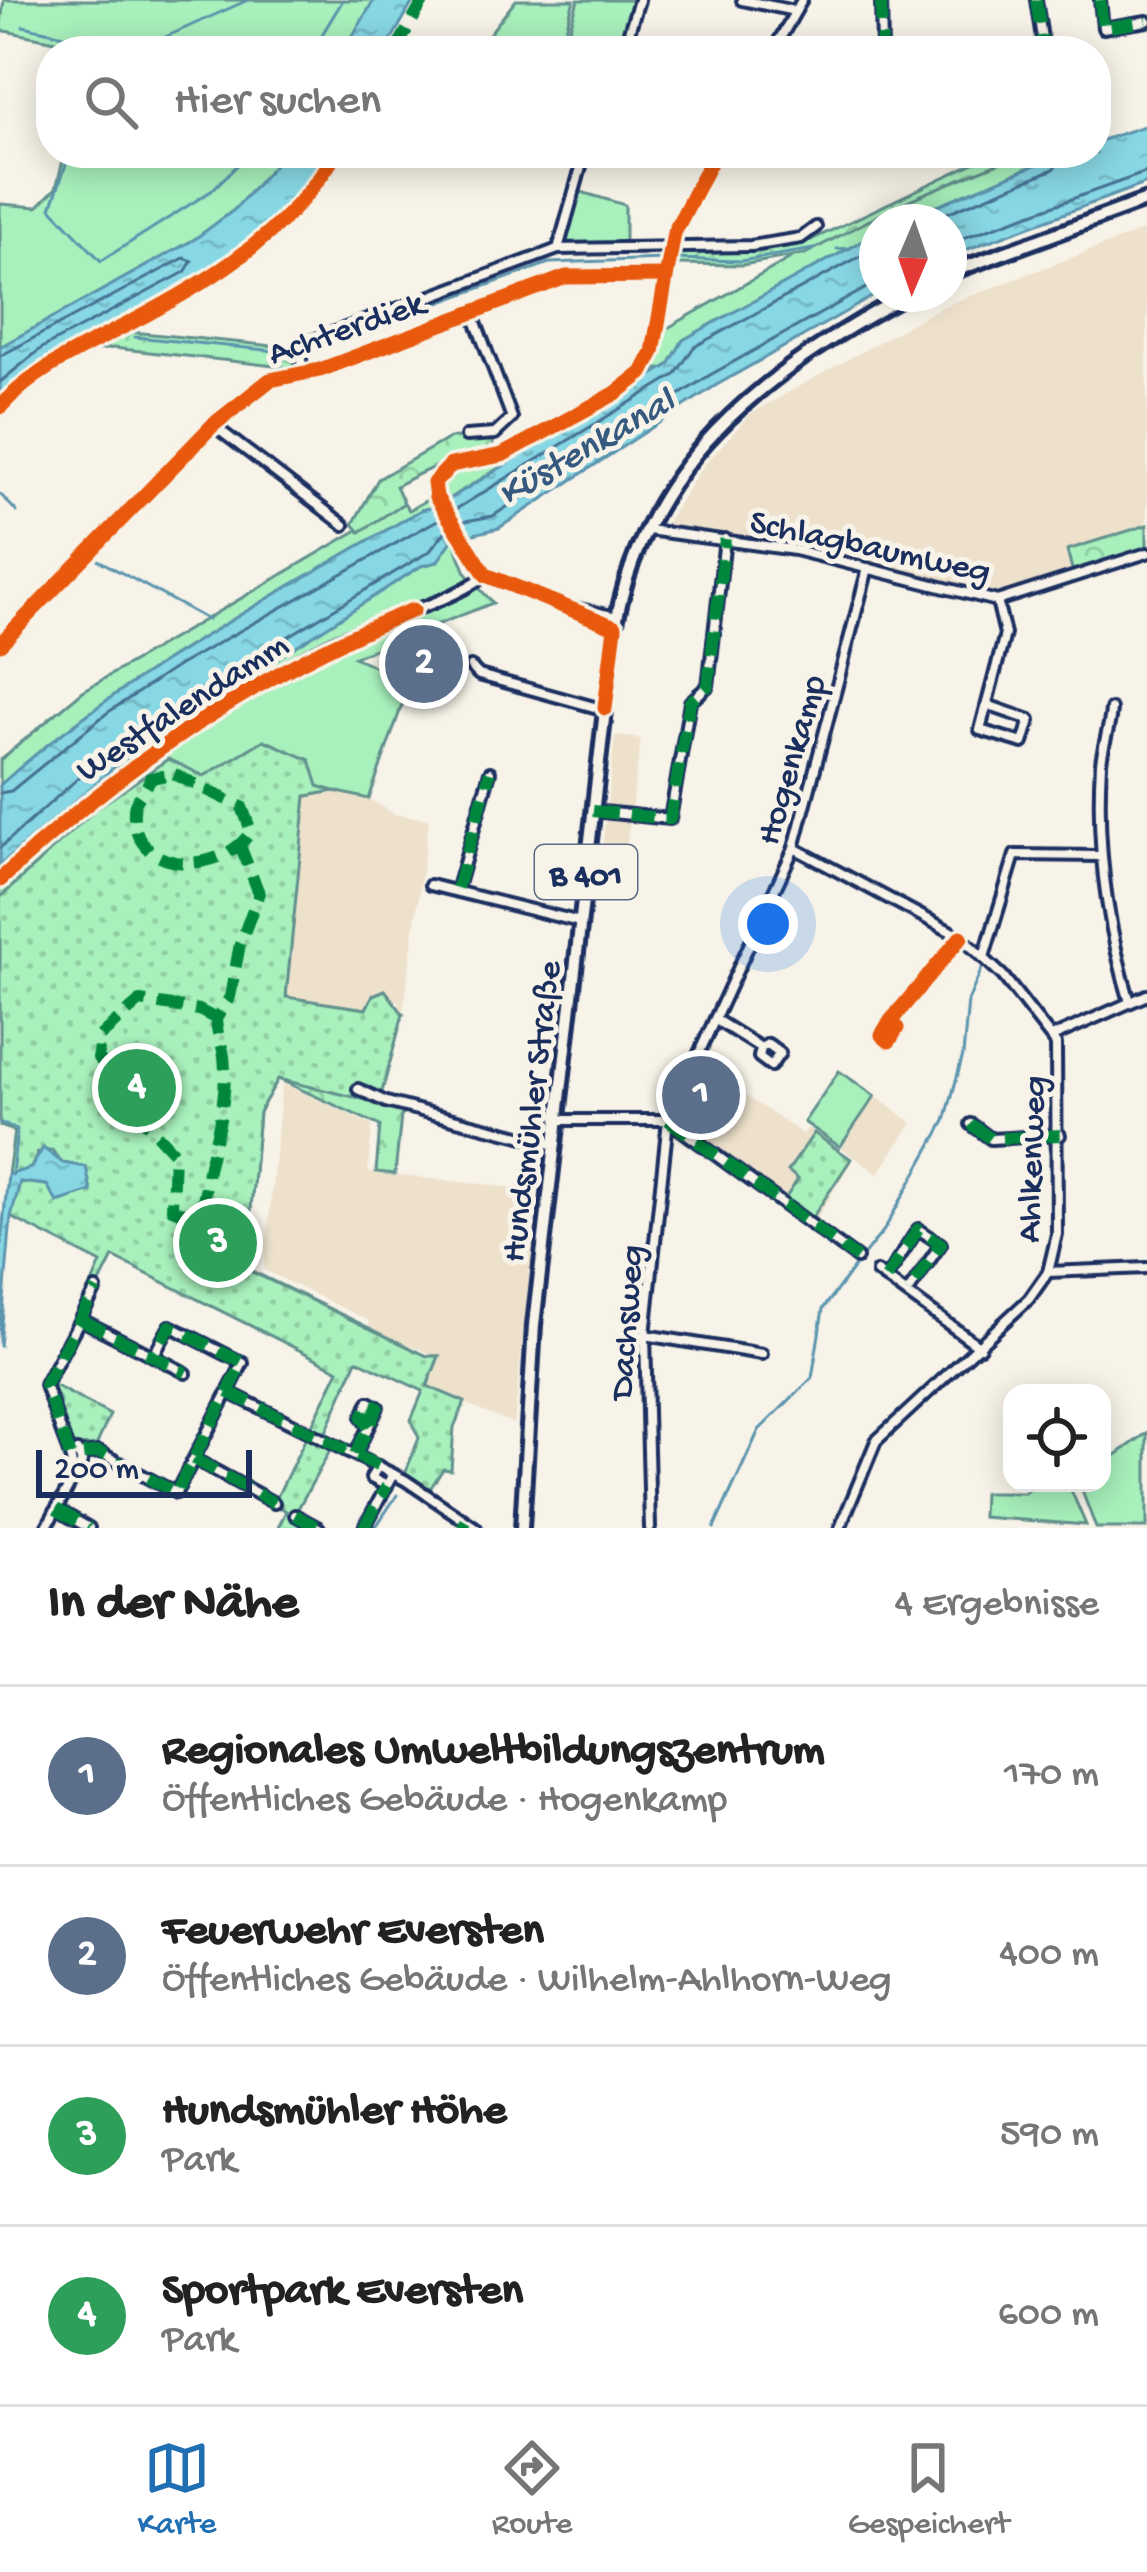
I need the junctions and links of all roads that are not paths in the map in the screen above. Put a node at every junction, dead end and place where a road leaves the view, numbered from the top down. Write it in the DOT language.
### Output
graph roads {
  1 [pos="639,0"];
  2 [pos="742,0"];
  3 [pos="802,0"];
  4 [pos="881,0"];
  5 [pos="1036,0"];
  6 [pos="1100,0"];
  7 [pos="795,11"];
  8 [pos="1147,20"];
  9 [pos="628,36"];
  10 [pos="781,36"];
  11 [pos="882,36"];
  12 [pos="1042,36"];
  13 [pos="581,168"];
  14 [pos="709,168"];
  15 [pos="1147,200"];
  16 [pos="816,226"];
  17 [pos="558,249"];
  18 [pos="667,261"];
  19 [pos="967,265"];
  20 [pos="472,312"];
  21 [pos="876,312"];
  22 [pos="302,374"];
  23 [pos="213,424"];
  24 [pos="466,436"];
  25 [pos="344,525"];
  26 [pos="648,530"];
  27 [pos="725,539"];
  28 [pos="1147,553"];
  29 [pos="868,568"];
  30 [pos="486,575"];
  31 [pos="997,602"];
  32 [pos="616,622"];
  33 [pos="0,644"];
  34 [pos="471,668"];
  35 [pos="987,705"];
  36 [pos="1111,709"];
  37 [pos="605,710"];
  38 [pos="490,772"];
  39 [pos="593,811"];
  40 [pos="794,848"];
  41 [pos="1101,856"];
  42 [pos="0,880"];
  43 [pos="430,885"];
  44 [pos="458,888"];
  45 [pos="580,922"];
  46 [pos="961,937"];
  47 [pos="984,957"];
  48 [pos="1147,995"];
  49 [pos="1130,1002"];
  50 [pos="716,1021"];
  51 [pos="889,1023"];
  52 [pos="1052,1036"];
  53 [pos="761,1048"];
  54 [pos="358,1089"];
  55 [pos="557,1120"];
  56 [pos="668,1120"];
  57 [pos="971,1124"];
  58 [pos="1060,1135"];
  59 [pos="554,1145"];
  60 [pos="857,1258"];
  61 [pos="1147,1268"];
  62 [pos="1048,1272"];
  63 [pos="96,1288"];
  64 [pos="908,1292"];
  65 [pos="82,1320"];
  66 [pos="645,1335"];
  67 [pos="980,1347"];
  68 [pos="762,1354"];
  69 [pos="153,1356"];
  70 [pos="186,1373"];
  71 [pos="228,1393"];
  72 [pos="368,1427"];
  73 [pos="83,1454"];
  74 [pos="355,1455"];
  75 [pos="70,1456"];
  76 [pos="194,1459"];
  77 [pos="378,1466"];
  78 [pos="74,1474"];
  79 [pos="393,1474"];
  80 [pos="387,1486"];
  81 [pos="274,1503"];
  82 [pos="56,1509"];
  83 [pos="295,1515"];
  84 [pos="464,1525"];
  85 [pos="46,1528"];
  86 [pos="89,1528"];
  87 [pos="320,1528"];
  88 [pos="364,1528"];
  89 [pos="476,1528"];
  90 [pos="522,1528"];
  91 [pos="650,1528"];
  92 [pos="840,1528"];
  1 -- 9 [label="street"];
  2 -- 7 [label="street"];
  3 -- 7 [label="street"];
  4 -- 11 [label="street"];
  5 -- 12 [label="street"];
  6 -- 8 [label="street"];
  7 -- 10 [label="street"];
  13 -- 17 [label="street"];
  14 -- 18 [label="street"];
  15 -- 19 [label="main road"];
  16 -- 18 [label="street"];
  17 -- 18 [label="street"];
  17 -- 22 [label="street"];
  18 -- 20 [label="street, Achterdiek"];
  18 -- 30 [label="street"];
  20 -- 22 [label="street, Achterdiek"];
  20 -- 24 [label="street, Achterdiek"];
  21 -- 26 [label="main road, B 401"];
  22 -- 23 [label="street, Achterdiek"];
  23 -- 25 [label="street"];
  23 -- 33 [label="street, Achterdiek"];
  26 -- 27 [label="street, Schlagbaumweg"];
  26 -- 32 [label="main road, B 401"];
  27 -- 29 [label="street, Schlagbaumweg"];
  27 -- 39 [label="street"];
  28 -- 31 [label="street, Schlagbaumweg"];
  29 -- 31 [label="street, Schlagbaumweg"];
  29 -- 40 [label="street, Hogenkamp"];
  30 -- 32 [label="street"];
  30 -- 42 [label="street, Westfalendamm"];
  31 -- 35 [label="street"];
  32 -- 37 [label="main road, Hundsmühler Straße / B 401"];
  34 -- 37 [label="street"];
  35 -- 35 [label="street"];
  36 -- 41 [label="street"];
  37 -- 39 [label="main road, Hundsmühler Straße / B 401"];
  38 -- 44 [label="street"];
  39 -- 45 [label="main road, Hundsmühler Straße / B 401"];
  40 -- 46 [label="street, Ahlkenweg"];
  40 -- 50 [label="street, Hogenkamp"];
  41 -- 47 [label="street"];
  41 -- 49 [label="street"];
  43 -- 44 [label="street"];
  44 -- 45 [label="street"];
  45 -- 55 [label="main road, Hundsmühler Straße / B 401"];
  46 -- 47 [label="street, Ahlkenweg"];
  46 -- 51 [label="street"];
  47 -- 52 [label="street, Ahlkenweg"];
  48 -- 49 [label="street"];
  49 -- 52 [label="street"];
  50 -- 53 [label="street"];
  50 -- 56 [label="street, Hogenkamp"];
  52 -- 58 [label="street, Ahlkenweg"];
  54 -- 59 [label="street"];
  55 -- 56 [label="street"];
  55 -- 59 [label="main road, Hundsmühler Straße / B 401"];
  56 -- 60 [label="street"];
  56 -- 66 [label="street, Dachsweg"];
  57 -- 58 [label="street"];
  58 -- 62 [label="street, Ahlkenweg"];
  59 -- 90 [label="main road, Hundsmühler Straße / B 401"];
  61 -- 62 [label="street"];
  62 -- 67 [label="street, Ahlkenweg"];
  63 -- 65 [label="street"];
  64 -- 64 [label="street"];
  64 -- 67 [label="street"];
  65 -- 69 [label="street"];
  65 -- 75 [label="street"];
  66 -- 68 [label="street"];
  66 -- 91 [label="street, Dachsweg"];
  67 -- 92 [label="street, Ahlkenweg"];
  69 -- 70 [label="street"];
  69 -- 71 [label="street"];
  71 -- 74 [label="street"];
  71 -- 76 [label="street"];
  72 -- 74 [label="street"];
  73 -- 75 [label="street"];
  73 -- 76 [label="street"];
  73 -- 78 [label="street"];
  74 -- 77 [label="street"];
  75 -- 78 [label="street"];
  76 -- 81 [label="street"];
  77 -- 79 [label="street"];
  77 -- 80 [label="street"];
  78 -- 82 [label="street"];
  79 -- 80 [label="street"];
  79 -- 84 [label="street"];
  80 -- 88 [label="street"];
  82 -- 85 [label="street"];
  82 -- 86 [label="street"];
  83 -- 87 [label="street"];
  84 -- 89 [label="street"];
}
